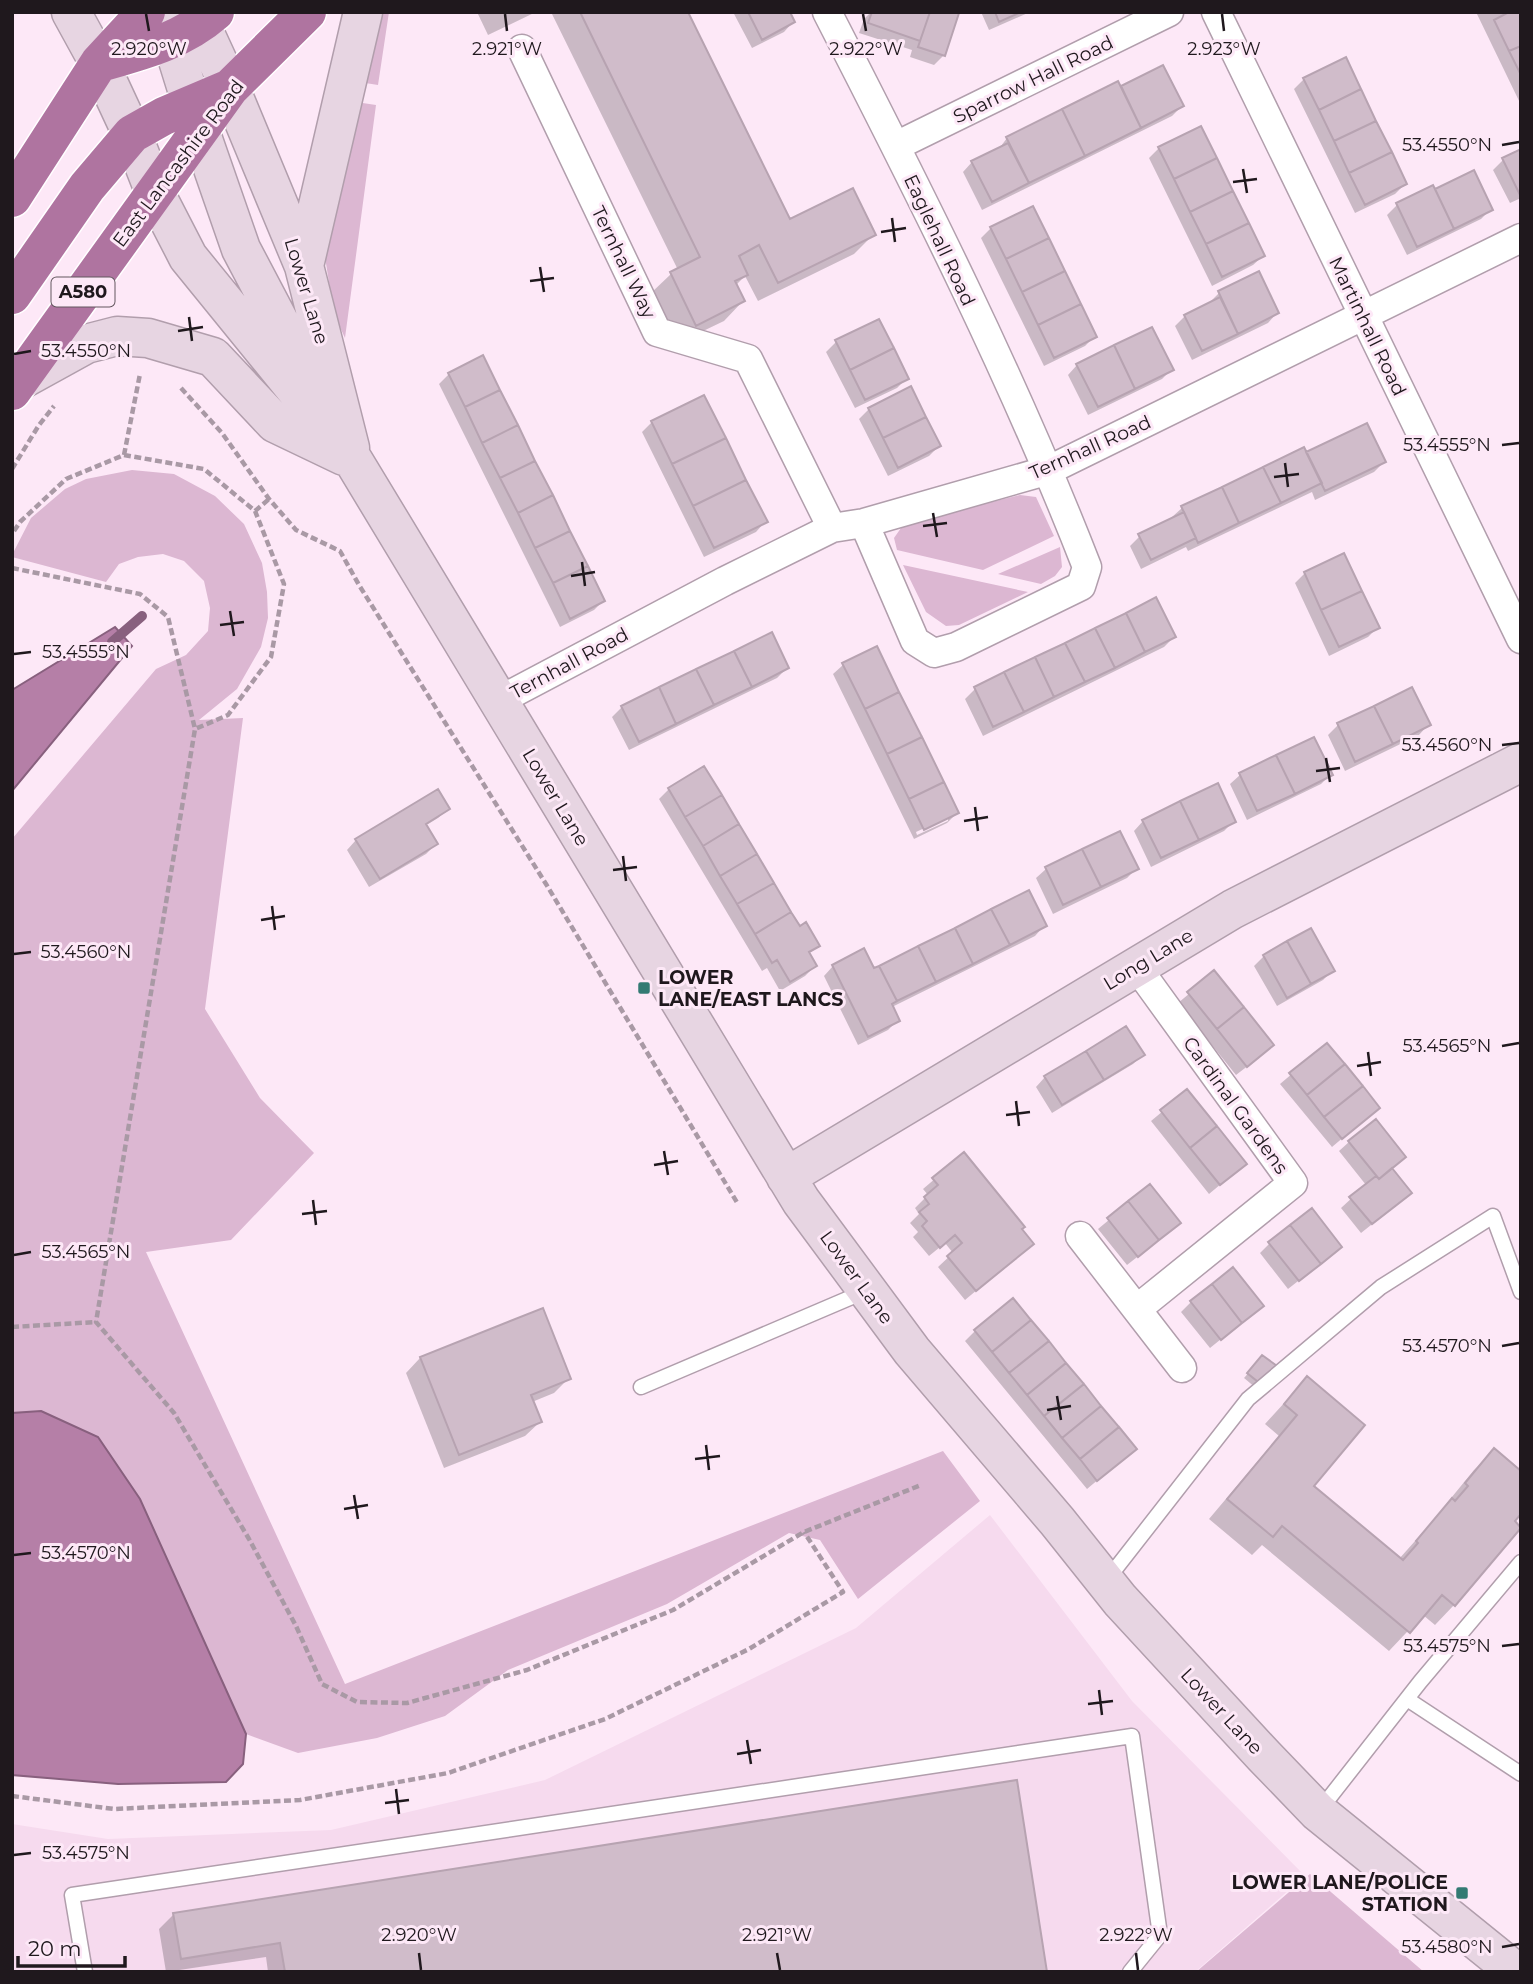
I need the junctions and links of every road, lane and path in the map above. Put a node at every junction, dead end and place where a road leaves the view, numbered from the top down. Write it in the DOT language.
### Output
graph roads {
  1 [pos="71,12"];
  2 [pos="307,12"];
  3 [pos="363,12"];
  4 [pos="827,12"];
  5 [pos="1169,12"];
  6 [pos="1216,12"];
  7 [pos="171,21"];
  8 [pos="522,49"];
  9 [pos="99,63"];
  10 [pos="230,89"];
  11 [pos="172,121"];
  12 [pos="896,146"];
  13 [pos="155,193"];
  14 [pos="12,198"];
  15 [pos="1521,238"];
  16 [pos="304,265"];
  17 [pos="12,295"];
  18 [pos="1363,315"];
  19 [pos="131,369"];
  20 [pos="141,369"];
  21 [pos="150,372"];
  22 [pos="175,383"];
  23 [pos="15,387"];
  24 [pos="55,404"];
  25 [pos="124,455"];
  26 [pos="353,460"];
  27 [pos="12,469"];
  28 [pos="1049,470"];
  29 [pos="269,499"];
  30 [pos="255,512"];
  31 [pos="864,523"];
  32 [pos="832,528"];
  33 [pos="13,533"];
  34 [pos="12,568"];
  35 [pos="1521,639"];
  36 [pos="498,701"];
  37 [pos="195,730"];
  38 [pos="1521,762"];
  39 [pos="1136,966"];
  40 [pos="786,1177"];
  41 [pos="738,1204"];
  42 [pos="1080,1236"];
  43 [pos="868,1291"];
  44 [pos="1521,1292"];
  45 [pos="1137,1309"];
  46 [pos="96,1322"];
  47 [pos="12,1327"];
  48 [pos="1182,1368"];
  49 [pos="641,1387"];
  50 [pos="921,1485"];
  51 [pos="804,1532"];
  52 [pos="1521,1562"];
  53 [pos="1106,1581"];
  54 [pos="1407,1699"];
  55 [pos="1521,1774"];
  56 [pos="12,1796"];
  57 [pos="1318,1812"];
  58 [pos="85,1972"];
  59 [pos="1130,1972"];
  60 [pos="1516,1972"];
  1 -- 9 [label="street"];
  2 -- 10 [label="highway, East Lancashire Road / A580"];
  3 -- 16 [label="street"];
  4 -- 12 [label="street, Eaglehall Road"];
  5 -- 12 [label="street, Sparrow Hall Road"];
  6 -- 18 [label="street, Martinhall Road"];
  7 -- 9 [label="highway"];
  7 -- 10 [label="street, Lower Lane"];
  7 -- 11 [label="street"];
  8 -- 32 [label="street, Ternhall Way"];
  9 -- 11 [label="street"];
  9 -- 14 [label="highway"];
  10 -- 11 [label="highway, East Lancashire Road / A580"];
  10 -- 16 [label="street, Lower Lane"];
  11 -- 13 [label="highway, East Lancashire Road / A580"];
  11 -- 13 [label="street, Lower Lane"];
  11 -- 17 [label="highway"];
  11 -- 26 [label="street"];
  12 -- 28 [label="street, Eaglehall Road"];
  13 -- 23 [label="highway, East Lancashire Road / A580"];
  13 -- 26 [label="street, Lower Lane"];
  15 -- 18 [label="street, Ternhall Road"];
  16 -- 26 [label="street, Lower Lane"];
  18 -- 28 [label="street, Ternhall Road"];
  18 -- 35 [label="street, Martinhall Road"];
  19 -- 20 [label="path"];
  20 -- 21 [label="path"];
  20 -- 25 [label="path"];
  22 -- 29 [label="path"];
  23 -- 26 [label="street"];
  24 -- 27 [label="path"];
  25 -- 30 [label="path"];
  25 -- 33 [label="path"];
  26 -- 36 [label="street, Lower Lane"];
  28 -- 31 [label="street, Ternhall Road"];
  28 -- 31 [label="street, Eaglehall Road"];
  29 -- 30 [label="path"];
  29 -- 41 [label="path"];
  30 -- 37 [label="path"];
  31 -- 32 [label="street, Ternhall Road"];
  32 -- 36 [label="street, Ternhall Road"];
  34 -- 37 [label="path"];
  36 -- 40 [label="street, Lower Lane"];
  37 -- 46 [label="path"];
  38 -- 39 [label="street, Long Lane"];
  39 -- 40 [label="street, Long Lane"];
  39 -- 45 [label="street, Cardinal Gardens"];
  40 -- 43 [label="street, Lower Lane"];
  42 -- 45 [label="street"];
  43 -- 49 [label="lane"];
  43 -- 53 [label="street, Lower Lane"];
  44 -- 53 [label="lane"];
  45 -- 48 [label="street"];
  46 -- 47 [label="path"];
  46 -- 51 [label="path"];
  50 -- 51 [label="path"];
  51 -- 56 [label="path"];
  52 -- 54 [label="lane"];
  53 -- 57 [label="street, Lower Lane"];
  54 -- 55 [label="lane"];
  54 -- 57 [label="lane"];
  57 -- 60 [label="street, Lower Lane"];
  58 -- 59 [label="lane"];
}
